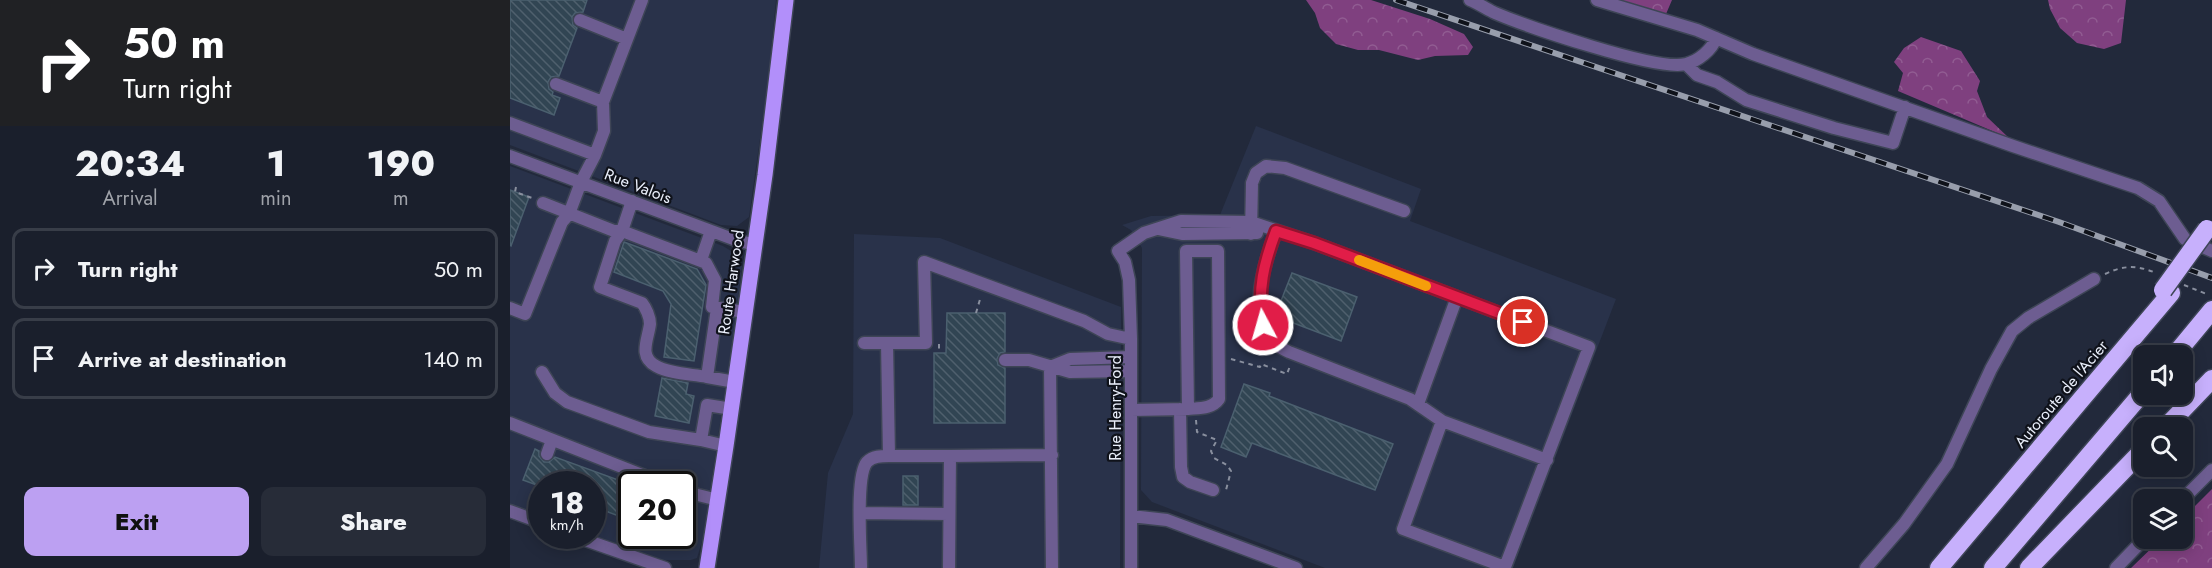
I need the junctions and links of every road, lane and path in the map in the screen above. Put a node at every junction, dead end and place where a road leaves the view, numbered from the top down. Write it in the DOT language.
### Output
graph roads {
  1 [pos="642,0"];
  2 [pos="786,0"];
  3 [pos="1470,0"];
  4 [pos="1597,0"];
  5 [pos="580,20"];
  6 [pos="1716,38"];
  7 [pos="627,39"];
  8 [pos="1686,64"];
  9 [pos="556,84"];
  10 [pos="603,102"];
  11 [pos="1905,107"];
  12 [pos="510,123"];
  13 [pos="595,155"];
  14 [pos="510,156"];
  15 [pos="581,182"];
  16 [pos="516,186"];
  17 [pos="632,201"];
  18 [pos="543,202"];
  19 [pos="1404,211"];
  20 [pos="569,214"];
  21 [pos="1251,228"];
  22 [pos="622,231"];
  23 [pos="711,231"];
  24 [pos="1276,231"];
  25 [pos="2210,232"];
  26 [pos="755,245"];
  27 [pos="2212,251"];
  28 [pos="701,260"];
  29 [pos="2094,279"];
  30 [pos="1457,297"];
  31 [pos="980,299"];
  32 [pos="510,308"];
  33 [pos="717,308"];
  34 [pos="2212,311"];
  35 [pos="745,312"];
  36 [pos="976,313"];
  37 [pos="1131,339"];
  38 [pos="864,343"];
  39 [pos="887,343"];
  40 [pos="2183,345"];
  41 [pos="1294,354"];
  42 [pos="1131,357"];
  43 [pos="1237,359"];
  44 [pos="1005,360"];
  45 [pos="1050,366"];
  46 [pos="1131,371"];
  47 [pos="542,372"];
  48 [pos="707,377"];
  49 [pos="2212,379"];
  50 [pos="735,382"];
  51 [pos="1418,404"];
  52 [pos="2133,404"];
  53 [pos="732,410"];
  54 [pos="1131,410"];
  55 [pos="1188,410"];
  56 [pos="2176,417"];
  57 [pos="1442,421"];
  58 [pos="510,423"];
  59 [pos="552,440"];
  60 [pos="701,440"];
  61 [pos="1217,440"];
  62 [pos="1222,442"];
  63 [pos="567,446"];
  64 [pos="726,446"];
  65 [pos="547,454"];
  66 [pos="587,454"];
  67 [pos="889,456"];
  68 [pos="950,456"];
  69 [pos="1052,456"];
  70 [pos="600,459"];
  71 [pos="563,460"];
  72 [pos="1547,460"];
  73 [pos="2133,460"];
  74 [pos="612,464"];
  75 [pos="582,467"];
  76 [pos="2212,470"];
  77 [pos="595,471"];
  78 [pos="620,471"];
  79 [pos="608,477"];
  80 [pos="2193,489"];
  81 [pos="1217,492"];
  82 [pos="696,494"];
  83 [pos="718,500"];
  84 [pos="510,511"];
  85 [pos="860,513"];
  86 [pos="950,514"];
  87 [pos="1131,516"];
  88 [pos="528,518"];
  89 [pos="606,547"];
  90 [pos="2134,549"];
  91 [pos="665,568"];
  92 [pos="706,568"];
  93 [pos="861,568"];
  94 [pos="949,568"];
  95 [pos="1052,568"];
  96 [pos="1131,568"];
  97 [pos="1296,568"];
  98 [pos="1866,568"];
  99 [pos="1939,568"];
  100 [pos="1993,568"];
  101 [pos="2029,568"];
  102 [pos="2116,568"];
  1 -- 7 [label="street"];
  2 -- 26 [label="main road, Route Harwood"];
  3 -- 8 [label="street"];
  4 -- 6 [label="street"];
  5 -- 7 [label="street"];
  6 -- 8 [label="street"];
  6 -- 11 [label="street"];
  7 -- 10 [label="street"];
  8 -- 11 [label="street"];
  9 -- 10 [label="street"];
  10 -- 13 [label="street"];
  11 -- 27 [label="street"];
  12 -- 13 [label="street"];
  13 -- 15 [label="street"];
  14 -- 15 [label="street, Rue Valois"];
  15 -- 17 [label="street, Rue Valois"];
  15 -- 20 [label="street"];
  16 -- 18 [label="path"];
  17 -- 22 [label="street"];
  17 -- 23 [label="street, Rue Valois"];
  18 -- 20 [label="street"];
  19 -- 21 [label="street"];
  20 -- 22 [label="street"];
  20 -- 32 [label="street"];
  21 -- 24 [label="street"];
  21 -- 37 [label="street, Rue Henry-Ford"];
  22 -- 28 [label="street"];
  22 -- 48 [label="street"];
  23 -- 26 [label="street, Rue Valois"];
  23 -- 28 [label="street"];
  24 -- 30 [label="street"];
  24 -- 41 [label="street"];
  25 -- 99 [label="highway, Autoroute de l'Acier"];
  26 -- 35 [label="main road, Route Harwood"];
  28 -- 33 [label="street"];
  29 -- 98 [label="street"];
  30 -- 51 [label="street"];
  30 -- 72 [label="street"];
  31 -- 36 [label="path"];
  33 -- 35 [label="street"];
  33 -- 48 [label="street"];
  34 -- 40 [label="highway"];
  35 -- 50 [label="main road, Route Harwood"];
  37 -- 39 [label="street"];
  37 -- 42 [label="street, Rue Henry-Ford"];
  38 -- 39 [label="street"];
  39 -- 67 [label="street"];
  41 -- 43 [label="path"];
  41 -- 51 [label="street"];
  42 -- 45 [label="street"];
  42 -- 46 [label="street, Rue Henry-Ford"];
  44 -- 45 [label="street"];
  45 -- 46 [label="street"];
  45 -- 69 [label="street"];
  46 -- 54 [label="street, Rue Henry-Ford"];
  47 -- 60 [label="street"];
  48 -- 50 [label="street"];
  49 -- 56 [label="highway"];
  50 -- 53 [label="main road, Route Harwood"];
  51 -- 57 [label="street"];
  52 -- 100 [label="highway"];
  53 -- 60 [label="street"];
  53 -- 64 [label="main road, Route Harwood"];
  54 -- 55 [label="street"];
  54 -- 87 [label="street, Rue Henry-Ford"];
  55 -- 55 [label="street"];
  55 -- 61 [label="path"];
  55 -- 81 [label="street"];
  57 -- 72 [label="street"];
  57 -- 72 [label="street"];
  58 -- 59 [label="street"];
  59 -- 63 [label="street"];
  59 -- 65 [label="street"];
  60 -- 64 [label="street"];
  61 -- 62 [label="path"];
  61 -- 81 [label="path"];
  63 -- 66 [label="street"];
  63 -- 71 [label="street"];
  64 -- 83 [label="main road, Route Harwood"];
  66 -- 70 [label="street"];
  66 -- 75 [label="street"];
  67 -- 68 [label="street"];
  67 -- 85 [label="street"];
  68 -- 69 [label="street"];
  68 -- 86 [label="street"];
  69 -- 95 [label="street"];
  70 -- 74 [label="street"];
  70 -- 77 [label="street"];
  73 -- 101 [label="highway"];
  74 -- 78 [label="street"];
  74 -- 79 [label="street"];
  76 -- 80 [label="street"];
  82 -- 83 [label="street"];
  83 -- 92 [label="main road, Route Harwood"];
  84 -- 88 [label="street"];
  85 -- 86 [label="street"];
  85 -- 93 [label="street"];
  86 -- 94 [label="street"];
  87 -- 96 [label="street, Rue Henry-Ford"];
  87 -- 97 [label="street"];
  89 -- 91 [label="street"];
  90 -- 102 [label="street"];
}
